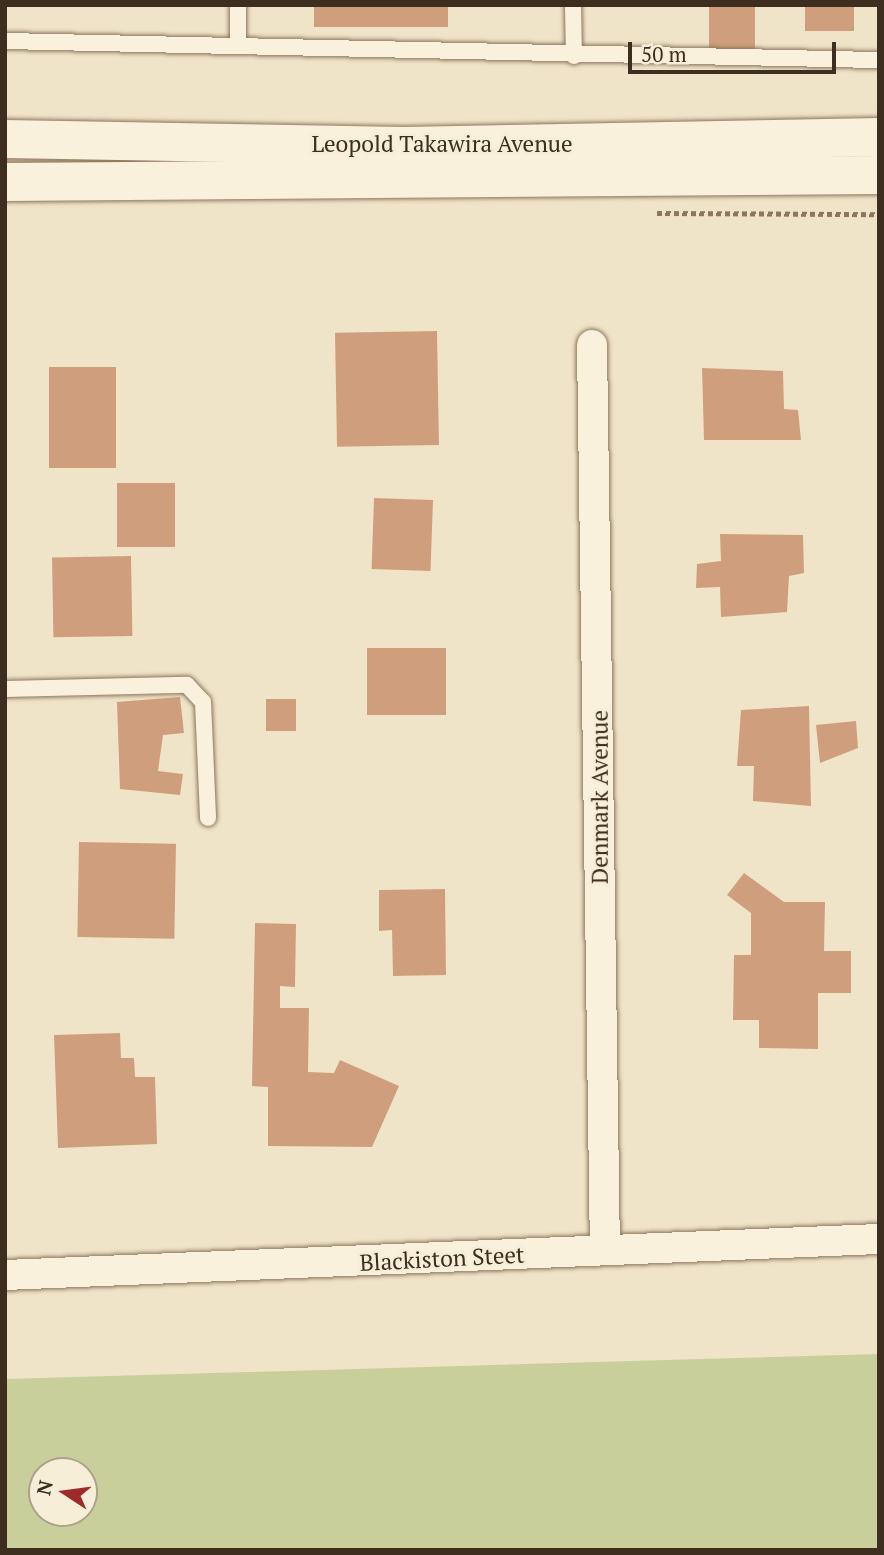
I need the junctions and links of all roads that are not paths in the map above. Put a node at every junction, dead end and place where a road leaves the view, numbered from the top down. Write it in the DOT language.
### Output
graph roads {
  1 [pos="238,5"];
  2 [pos="573,5"];
  3 [pos="5,41"];
  4 [pos="238,45"];
  5 [pos="574,56"];
  6 [pos="879,60"];
  7 [pos="879,137"];
  8 [pos="5,139"];
  9 [pos="879,175"];
  10 [pos="5,182"];
  11 [pos="592,345"];
  12 [pos="5,689"];
  13 [pos="208,818"];
  14 [pos="879,1239"];
  15 [pos="605,1250"];
  16 [pos="5,1275"];
  1 -- 4 [label="lane"];
  2 -- 5 [label="lane"];
  3 -- 4 [label="lane"];
  4 -- 5 [label="lane"];
  5 -- 6 [label="lane"];
  7 -- 8 [label="main road, Leopold Takawira Avenue"];
  9 -- 10 [label="main road, Leopold Takawira Avenue"];
  11 -- 15 [label="street, Denmark Avenue"];
  12 -- 13 [label="lane"];
  14 -- 15 [label="street, Blackiston Steet"];
  15 -- 16 [label="street, Blackiston Steet"];
}
